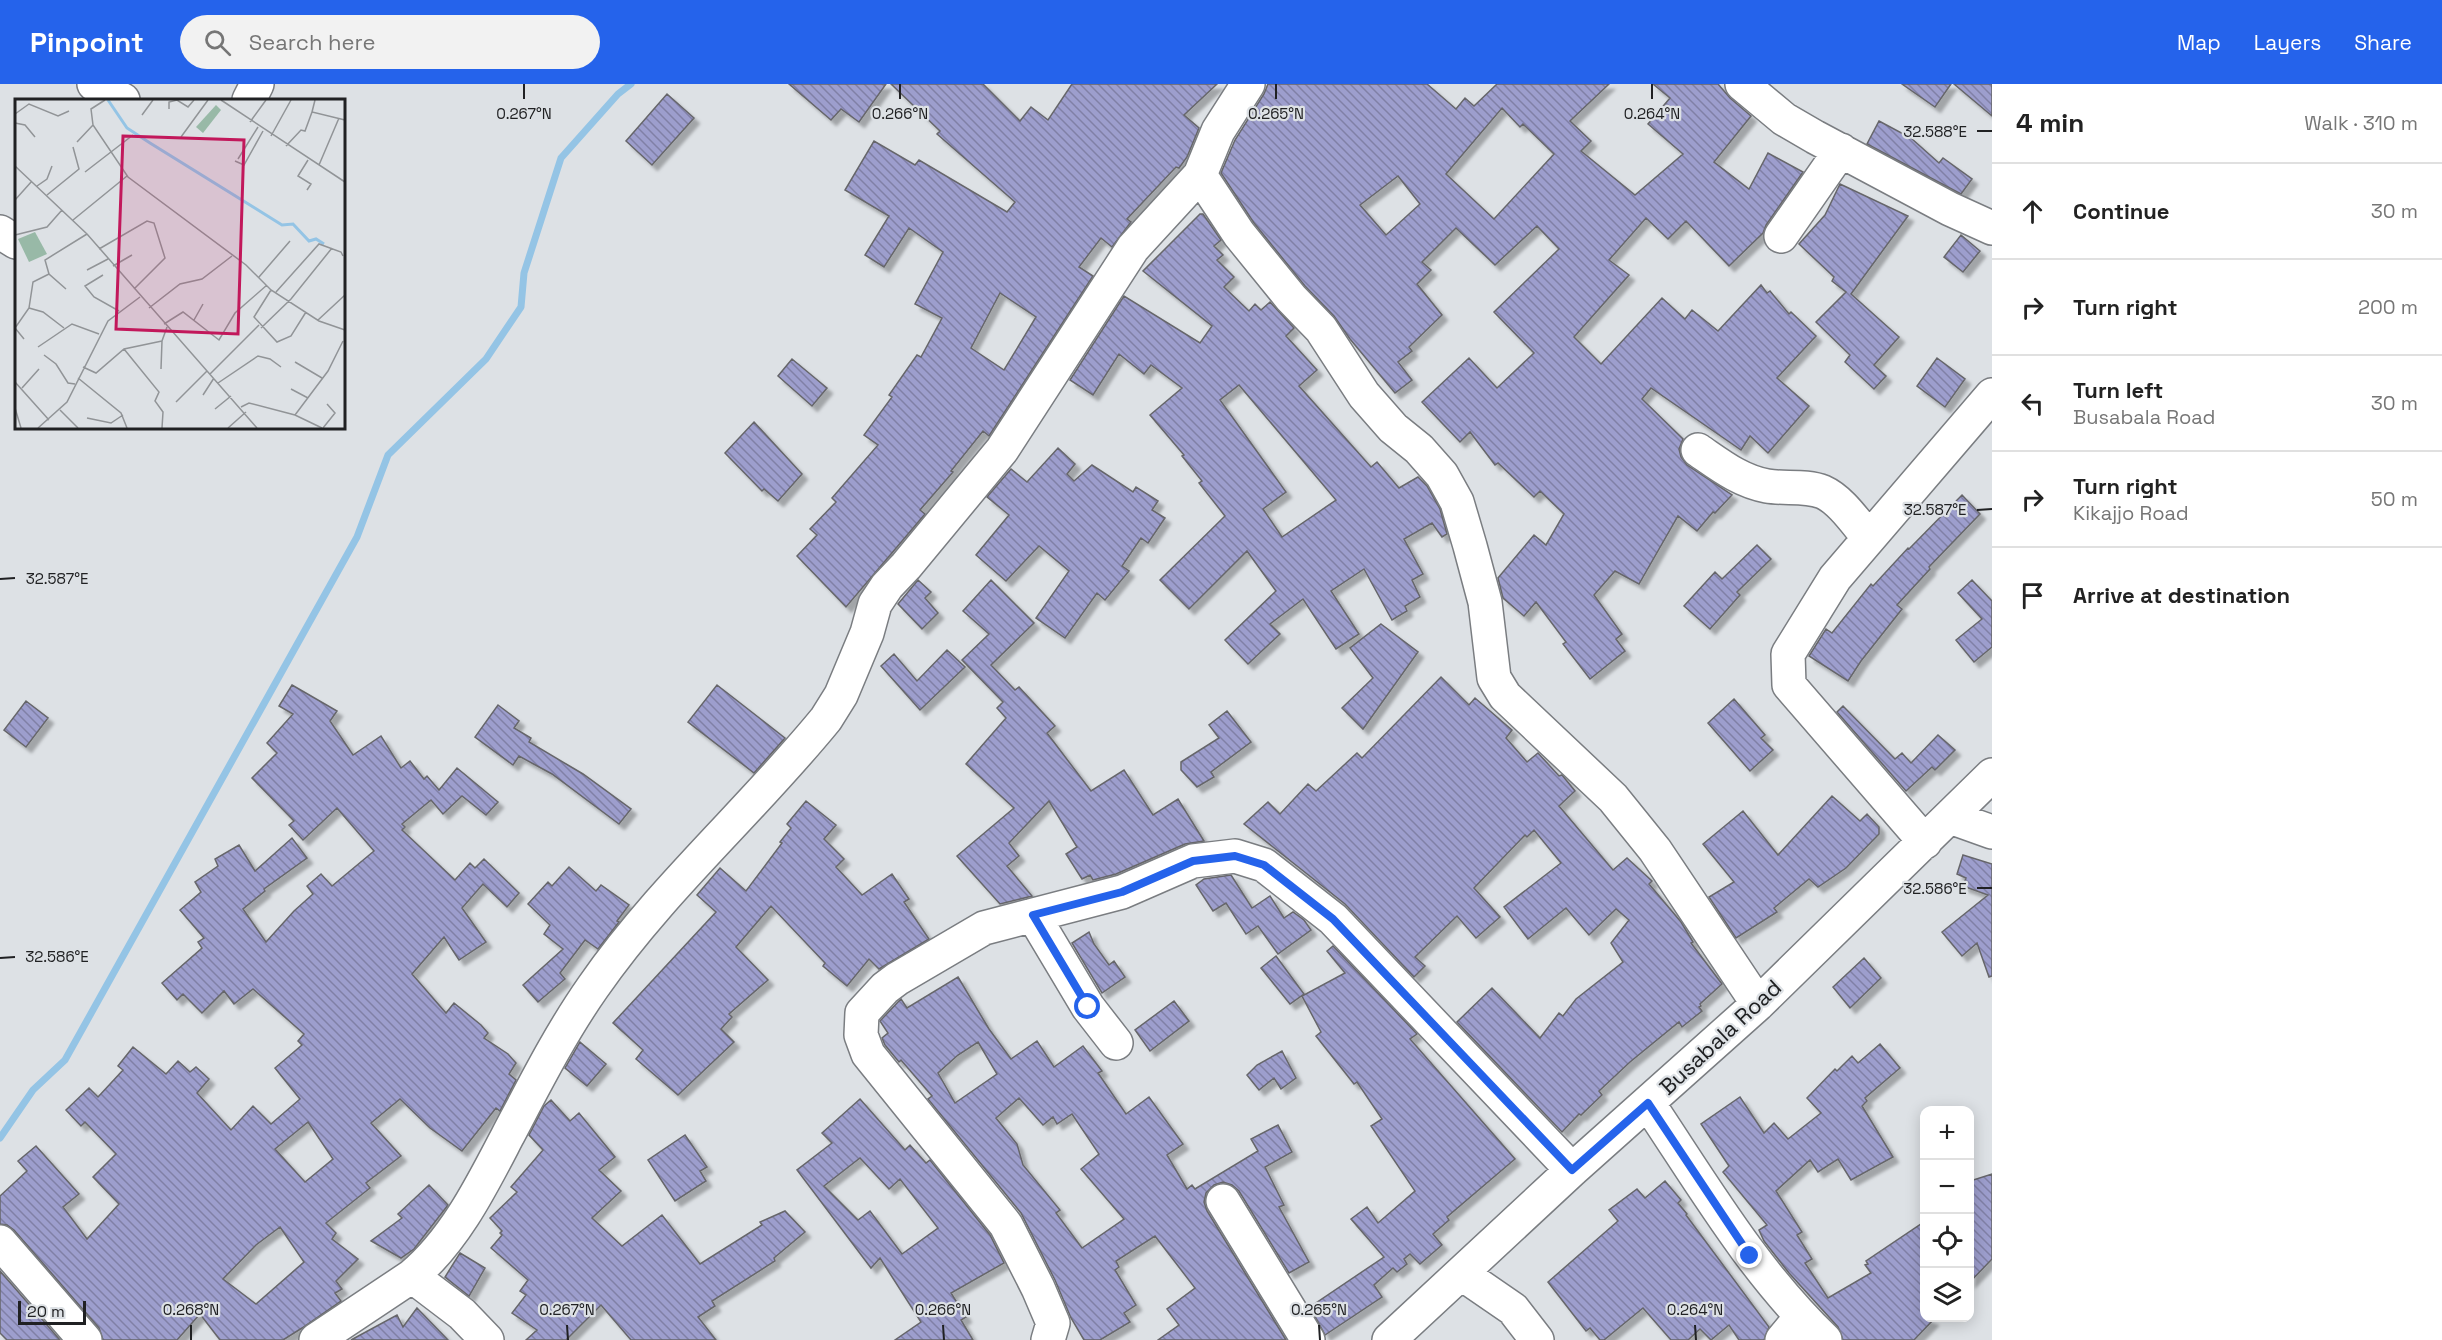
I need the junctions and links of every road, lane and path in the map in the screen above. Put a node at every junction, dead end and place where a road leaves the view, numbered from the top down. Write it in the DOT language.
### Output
graph roads {
  1 [pos="94,84"];
  2 [pos="257,84"];
  3 [pos="1248,84"];
  4 [pos="1742,84"];
  5 [pos="121,99"];
  6 [pos="250,99"];
  7 [pos="1841,150"];
  8 [pos="1200,175"];
  9 [pos="1992,228"];
  10 [pos="0,232"];
  11 [pos="1781,236"];
  12 [pos="15,241"];
  13 [pos="1992,394"];
  14 [pos="1698,450"];
  15 [pos="1869,538"];
  16 [pos="1992,775"];
  17 [pos="1950,817"];
  18 [pos="1992,832"];
  19 [pos="1924,842"];
  20 [pos="1033,915"];
  21 [pos="1758,1004"];
  22 [pos="1116,1044"];
  23 [pos="1648,1103"];
  24 [pos="1572,1170"];
  25 [pos="1223,1201"];
  26 [pos="0,1242"];
  27 [pos="1462,1274"];
  28 [pos="412,1275"];
  29 [pos="1792,1329"];
  30 [pos="85,1340"];
  31 [pos="316,1340"];
  32 [pos="487,1340"];
  33 [pos="1048,1340"];
  34 [pos="1308,1340"];
  35 [pos="1389,1340"];
  36 [pos="1537,1340"];
  37 [pos="1824,1340"];
  1 -- 5 [label="street"];
  2 -- 6 [label="street"];
  3 -- 8 [label="street"];
  4 -- 7 [label="street"];
  7 -- 9 [label="street"];
  7 -- 11 [label="street"];
  8 -- 21 [label="street"];
  8 -- 28 [label="street"];
  10 -- 12 [label="street"];
  13 -- 15 [label="street"];
  14 -- 15 [label="street"];
  15 -- 19 [label="street"];
  16 -- 17 [label="street, Busabala Road"];
  17 -- 18 [label="street"];
  17 -- 19 [label="street, Busabala Road"];
  19 -- 21 [label="street, Busabala Road"];
  20 -- 22 [label="street"];
  20 -- 24 [label="street"];
  20 -- 33 [label="street"];
  21 -- 23 [label="street, Busabala Road"];
  23 -- 24 [label="street, Busabala Road"];
  23 -- 29 [label="street"];
  24 -- 27 [label="street, Busabala Road"];
  25 -- 34 [label="street"];
  26 -- 30 [label="street"];
  27 -- 35 [label="street, Busabala Road"];
  27 -- 36 [label="street"];
  28 -- 31 [label="street"];
  28 -- 32 [label="street"];
  29 -- 37 [label="street"];
}
